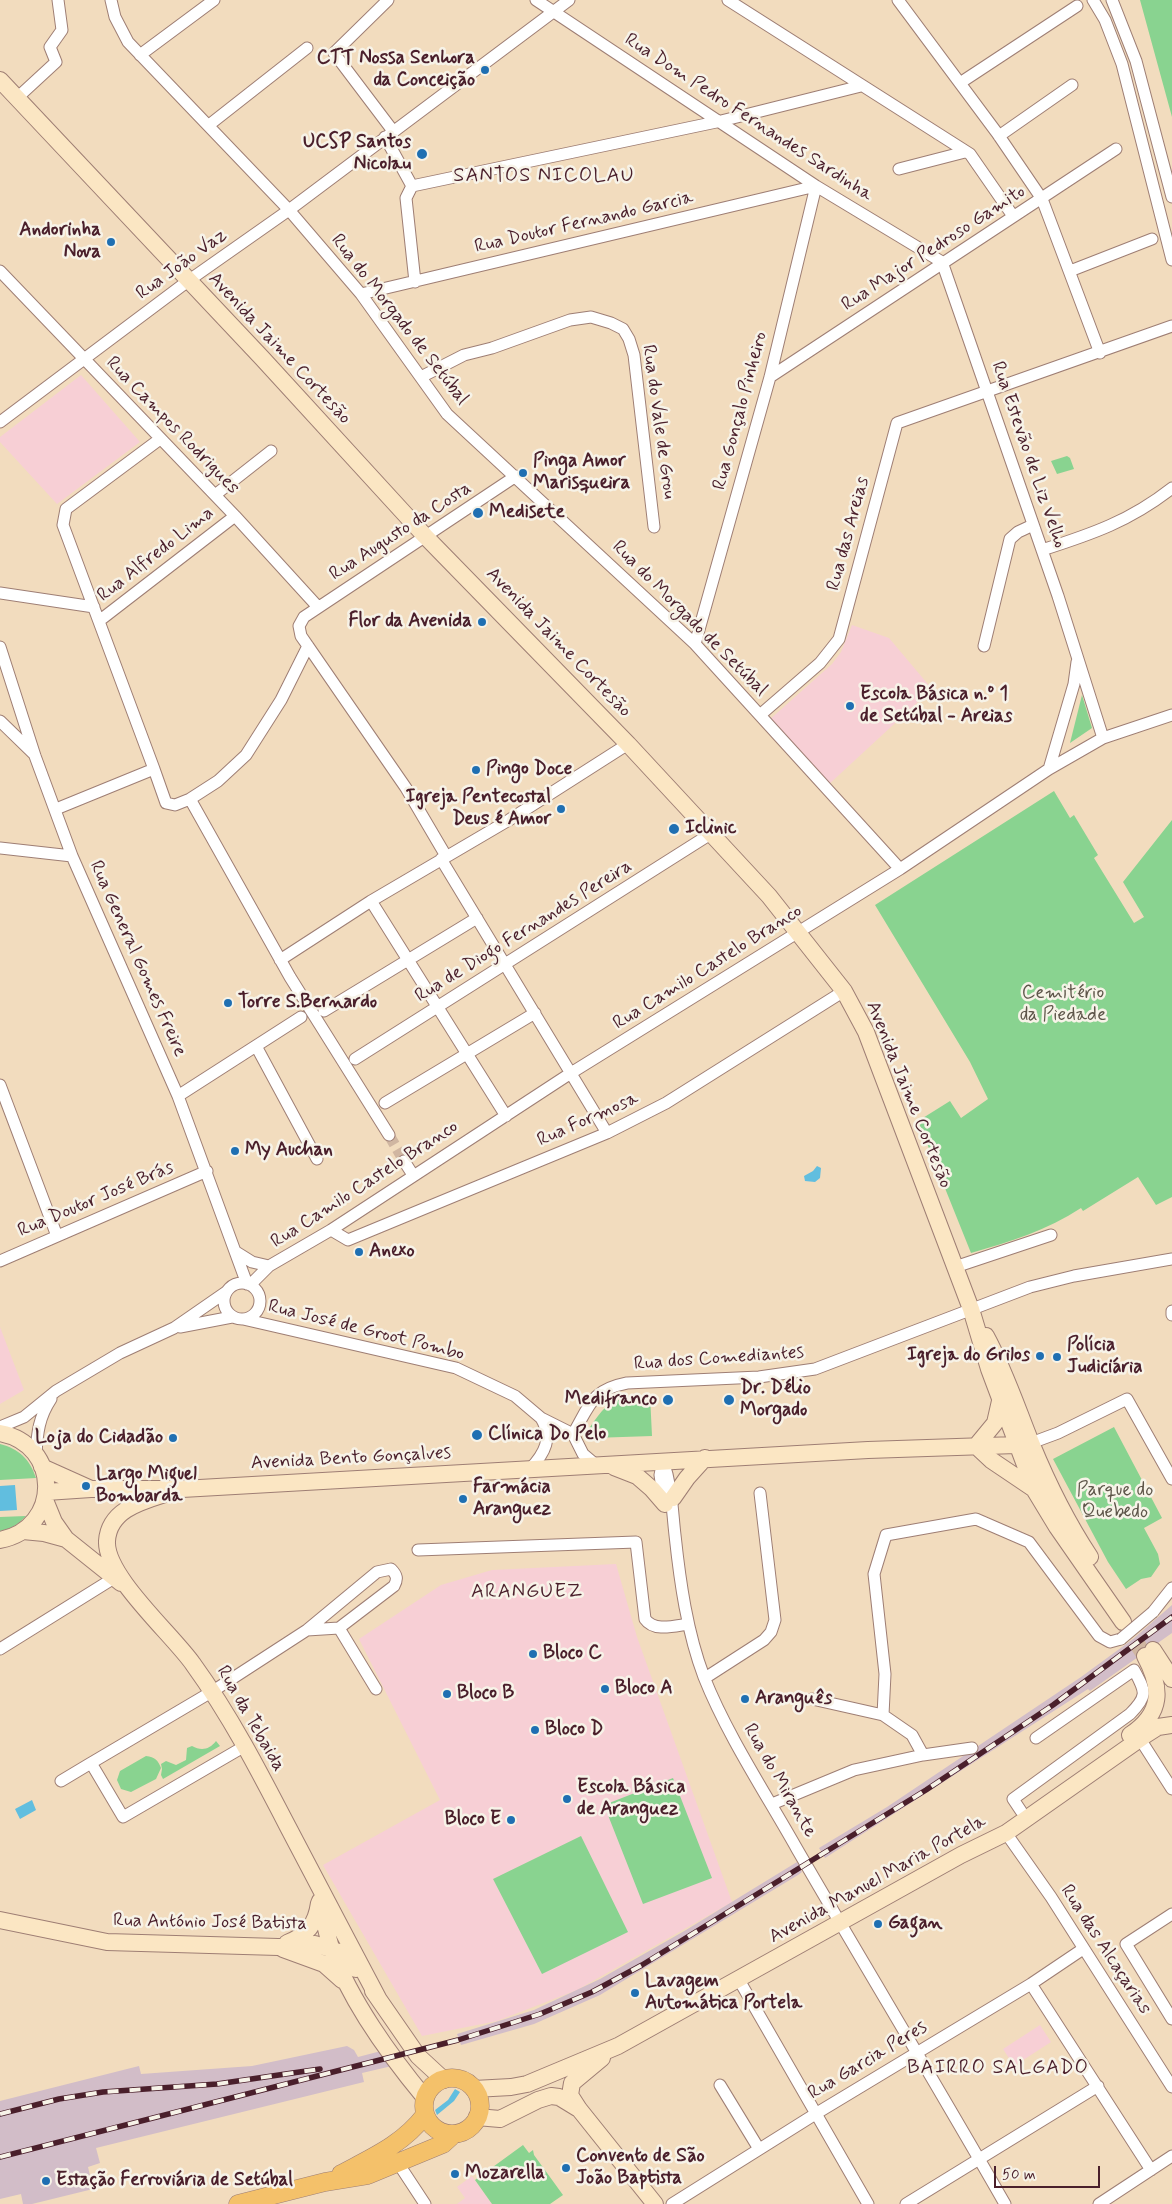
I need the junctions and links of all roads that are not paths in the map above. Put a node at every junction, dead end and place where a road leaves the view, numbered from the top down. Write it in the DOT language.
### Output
graph roads {
  1 [pos="58,0"];
  2 [pos="111,0"];
  3 [pos="214,0"];
  4 [pos="388,0"];
  5 [pos="536,0"];
  6 [pos="569,0"];
  7 [pos="728,0"];
  8 [pos="898,0"];
  9 [pos="1093,0"];
  10 [pos="1112,0"];
  11 [pos="1077,6"];
  12 [pos="553,12"];
  13 [pos="307,48"];
  14 [pos="140,55"];
  15 [pos="960,83"];
  16 [pos="1072,85"];
  17 [pos="861,86"];
  18 [pos="6,90"];
  19 [pos="721,121"];
  20 [pos="209,126"];
  21 [pos="389,134"];
  22 [pos="999,136"];
  23 [pos="1116,149"];
  24 [pos="965,152"];
  25 [pos="900,169"];
  26 [pos="412,186"];
  27 [pos="816,186"];
  28 [pos="1172,197"];
  29 [pos="1042,199"];
  30 [pos="289,210"];
  31 [pos="1013,216"];
  32 [pos="1152,239"];
  33 [pos="1172,260"];
  34 [pos="942,262"];
  35 [pos="1070,271"];
  36 [pos="3,279"];
  37 [pos="188,281"];
  38 [pos="415,282"];
  39 [pos="361,294"];
  40 [pos="1172,326"];
  41 [pos="1100,353"];
  42 [pos="83,359"];
  43 [pos="421,377"];
  44 [pos="770,377"];
  45 [pos="988,392"];
  46 [pos="0,422"];
  47 [pos="160,439"];
  48 [pos="271,450"];
  49 [pos="516,476"];
  50 [pos="1172,488"];
  51 [pos="215,496"];
  52 [pos="235,516"];
  53 [pos="1034,525"];
  54 [pos="654,527"];
  55 [pos="426,536"];
  56 [pos="1042,550"];
  57 [pos="0,593"];
  58 [pos="94,607"];
  59 [pos="318,607"];
  60 [pos="99,621"];
  61 [pos="695,644"];
  62 [pos="308,646"];
  63 [pos="984,646"];
  64 [pos="0,648"];
  65 [pos="1077,660"];
  66 [pos="22,712"];
  67 [pos="760,715"];
  68 [pos="1172,716"];
  69 [pos="3,723"];
  70 [pos="1103,738"];
  71 [pos="628,744"];
  72 [pos="35,756"];
  73 [pos="154,769"];
  74 [pos="1049,769"];
  75 [pos="190,799"];
  76 [pos="56,809"];
  77 [pos="712,834"];
  78 [pos="0,848"];
  79 [pos="72,856"];
  80 [pos="444,857"];
  81 [pos="900,869"];
  82 [pos="371,901"];
  83 [pos="477,918"];
  84 [pos="798,932"];
  85 [pos="280,960"];
  86 [pos="408,960"];
  87 [pos="505,964"];
  88 [pos="844,991"];
  89 [pos="438,1007"];
  90 [pos="324,1011"];
  91 [pos="535,1013"];
  92 [pos="302,1017"];
  93 [pos="256,1046"];
  94 [pos="467,1054"];
  95 [pos="355,1059"];
  96 [pos="571,1073"];
  97 [pos="0,1085"];
  98 [pos="178,1096"];
  99 [pos="385,1103"];
  100 [pos="4,1109"];
  101 [pos="506,1116"];
  102 [pos="607,1133"];
  103 [pos="388,1135"];
  104 [pos="317,1159"];
  105 [pos="404,1161"];
  106 [pos="207,1172"];
  107 [pos="413,1175"];
  108 [pos="331,1230"];
  109 [pos="1051,1234"];
  110 [pos="56,1236"];
  111 [pos="236,1252"];
  112 [pos="1172,1259"];
  113 [pos="0,1261"];
  114 [pos="269,1266"];
  115 [pos="955,1267"];
  116 [pos="248,1284"];
  117 [pos="226,1292"];
  118 [pos="972,1309"];
  119 [pos="238,1318"];
  120 [pos="174,1328"];
  121 [pos="56,1391"];
  122 [pos="1000,1401"];
  123 [pos="540,1418"];
  124 [pos="0,1427"];
  125 [pos="0,1434"];
  126 [pos="573,1434"];
  127 [pos="1024,1444"];
  128 [pos="976,1446"];
  129 [pos="704,1458"];
  130 [pos="39,1461"];
  131 [pos="663,1461"];
  132 [pos="603,1465"];
  133 [pos="530,1469"];
  134 [pos="1172,1479"];
  135 [pos="182,1488"];
  136 [pos="92,1489"];
  137 [pos="1034,1490"];
  138 [pos="760,1493"];
  139 [pos="46,1496"];
  140 [pos="669,1501"];
  141 [pos="23,1531"];
  142 [pos="66,1539"];
  143 [pos="0,1540"];
  144 [pos="418,1550"];
  145 [pos="114,1578"];
  146 [pos="1172,1588"];
  147 [pos="129,1589"];
  148 [pos="688,1624"];
  149 [pos="339,1628"];
  150 [pos="307,1630"];
  151 [pos="0,1650"];
  152 [pos="705,1678"];
  153 [pos="1172,1679"];
  154 [pos="376,1689"];
  155 [pos="212,1691"];
  156 [pos="812,1699"];
  157 [pos="884,1715"];
  158 [pos="1172,1725"];
  159 [pos="1143,1736"];
  160 [pos="1036,1738"];
  161 [pos="246,1746"];
  162 [pos="972,1748"];
  163 [pos="922,1755"];
  164 [pos="90,1763"];
  165 [pos="61,1780"];
  166 [pos="1172,1789"];
  167 [pos="772,1804"];
  168 [pos="1021,1811"];
  169 [pos="1006,1833"];
  170 [pos="961,1855"];
  171 [pos="316,1882"];
  172 [pos="320,1900"];
  173 [pos="1172,1914"];
  174 [pos="0,1920"];
  175 [pos="840,1924"];
  176 [pos="278,1947"];
  177 [pos="331,1948"];
  178 [pos="1083,1949"];
  179 [pos="739,1980"];
  180 [pos="1032,1984"];
  181 [pos="348,1987"];
  182 [pos="378,1998"];
  183 [pos="1172,2018"];
  184 [pos="618,2046"];
  185 [pos="918,2051"];
  186 [pos="444,2080"];
  187 [pos="720,2084"];
  188 [pos="1098,2086"];
  189 [pos="1172,2087"];
  190 [pos="474,2089"];
  191 [pos="425,2106"];
  192 [pos="579,2109"];
  193 [pos="817,2113"];
  194 [pos="477,2117"];
  195 [pos="454,2134"];
  196 [pos="759,2149"];
  197 [pos="1172,2156"];
  198 [pos="980,2159"];
  199 [pos="398,2163"];
  200 [pos="1151,2170"];
  201 [pos="325,2182"];
  202 [pos="238,2204"];
  203 [pos="426,2204"];
  204 [pos="655,2204"];
  205 [pos="672,2204"];
  206 [pos="868,2204"];
  207 [pos="906,2204"];
  208 [pos="1005,2204"];
  209 [pos="1099,2204"];
  1 -- 18 [label="street"];
  2 -- 14 [label="street, Rua do Morgado de Setúbal"];
  3 -- 14 [label="street"];
  4 -- 21 [label="street"];
  5 -- 12 [label="street, Rua Dom Pedro Fernandes Sardinha"];
  6 -- 12 [label="street, Rua João Vaz"];
  7 -- 17 [label="street"];
  8 -- 15 [label="street"];
  9 -- 33 [label="street"];
  10 -- 28 [label="street"];
  11 -- 15 [label="street"];
  12 -- 19 [label="street, Rua Dom Pedro Fernandes Sardinha"];
  12 -- 21 [label="street, Rua João Vaz"];
  13 -- 20 [label="street"];
  14 -- 20 [label="street, Rua do Morgado de Setúbal"];
  15 -- 22 [label="street"];
  16 -- 22 [label="street"];
  17 -- 19 [label="street"];
  17 -- 24 [label="street"];
  18 -- 37 [label="main road, Avenida Jaime Cortesão"];
  19 -- 26 [label="street"];
  19 -- 27 [label="street, Rua Dom Pedro Fernandes Sardinha"];
  20 -- 30 [label="street, Rua do Morgado de Setúbal"];
  21 -- 26 [label="street"];
  21 -- 30 [label="street, Rua João Vaz"];
  22 -- 29 [label="street"];
  23 -- 29 [label="street, Rua Major Pedroso Gamito"];
  24 -- 25 [label="street"];
  24 -- 31 [label="street"];
  26 -- 38 [label="street"];
  27 -- 34 [label="street, Rua Dom Pedro Fernandes Sardinha"];
  27 -- 38 [label="street, Rua Doutor Fernando Garcia"];
  27 -- 44 [label="street, Rua Gonçalo Pinheiro"];
  29 -- 31 [label="street, Rua Major Pedroso Gamito"];
  29 -- 35 [label="street"];
  30 -- 37 [label="street, Rua João Vaz"];
  30 -- 39 [label="street, Rua do Morgado de Setúbal"];
  31 -- 34 [label="street, Rua Major Pedroso Gamito"];
  32 -- 35 [label="street"];
  34 -- 44 [label="street, Rua Major Pedroso Gamito"];
  34 -- 45 [label="street, Rua Estevão de Liz Velho"];
  35 -- 41 [label="street"];
  36 -- 42 [label="street, Rua Campos Rodrigues"];
  37 -- 42 [label="street, Rua João Vaz"];
  37 -- 55 [label="main road, Avenida Jaime Cortesão"];
  38 -- 39 [label="street, Rua Doutor Fernando Garcia"];
  39 -- 43 [label="street, Rua do Morgado de Setúbal"];
  40 -- 41 [label="street"];
  41 -- 45 [label="street"];
  42 -- 46 [label="street, Rua João Vaz"];
  42 -- 47 [label="street, Rua Campos Rodrigues"];
  43 -- 49 [label="street, Rua do Morgado de Setúbal"];
  43 -- 54 [label="street, Rua do Vale de Grou"];
  44 -- 61 [label="street, Rua Gonçalo Pinheiro"];
  45 -- 53 [label="street, Rua Estevão de Liz Velho"];
  45 -- 67 [label="street, Rua das Areias"];
  47 -- 51 [label="street, Rua Campos Rodrigues"];
  47 -- 58 [label="street, Rua Alfredo Lima"];
  48 -- 51 [label="street"];
  49 -- 55 [label="street, Rua Augusto da Costa"];
  49 -- 61 [label="street, Rua do Morgado de Setúbal"];
  50 -- 56 [label="street"];
  51 -- 52 [label="street, Rua Campos Rodrigues"];
  52 -- 59 [label="street, Rua Campos Rodrigues"];
  52 -- 60 [label="street, Rua Alfredo Lima"];
  53 -- 56 [label="street, Rua Estevão de Liz Velho"];
  53 -- 63 [label="street"];
  55 -- 59 [label="street, Rua Augusto da Costa"];
  55 -- 71 [label="main road, Avenida Jaime Cortesão"];
  56 -- 65 [label="street, Rua Estevão de Liz Velho"];
  57 -- 58 [label="street"];
  58 -- 60 [label="street, Rua Alfredo Lima"];
  59 -- 62 [label="street, Rua Augusto da Costa"];
  60 -- 73 [label="street, Rua Alfredo Lima"];
  61 -- 67 [label="street, Rua do Morgado de Setúbal"];
  62 -- 75 [label="street"];
  62 -- 80 [label="street"];
  64 -- 66 [label="street, Rua General Gomes Freire"];
  65 -- 70 [label="street, Rua Estevão de Liz Velho"];
  65 -- 74 [label="street, Rua Estevão de Liz Velho"];
  66 -- 69 [label="street"];
  66 -- 72 [label="street, Rua General Gomes Freire"];
  67 -- 81 [label="street, Rua do Morgado de Setúbal"];
  68 -- 70 [label="street, Rua Camilo Castelo Branco"];
  69 -- 72 [label="street"];
  70 -- 74 [label="street, Rua Camilo Castelo Branco"];
  71 -- 77 [label="main road, Avenida Jaime Cortesão"];
  71 -- 80 [label="street"];
  72 -- 76 [label="street, Rua General Gomes Freire"];
  73 -- 75 [label="street, Rua Alfredo Lima"];
  73 -- 76 [label="street"];
  74 -- 81 [label="street, Rua Camilo Castelo Branco"];
  75 -- 85 [label="street"];
  76 -- 79 [label="street, Rua General Gomes Freire"];
  77 -- 84 [label="main road, Avenida Jaime Cortesão"];
  77 -- 87 [label="street, Rua de Diogo Fernandes Pereira"];
  78 -- 79 [label="street"];
  79 -- 98 [label="street, Rua General Gomes Freire"];
  80 -- 82 [label="street"];
  80 -- 83 [label="street"];
  81 -- 84 [label="street, Rua Camilo Castelo Branco"];
  82 -- 85 [label="street"];
  82 -- 86 [label="street"];
  83 -- 86 [label="street"];
  83 -- 87 [label="street"];
  84 -- 88 [label="main road, Avenida Jaime Cortesão"];
  84 -- 96 [label="street, Rua Camilo Castelo Branco"];
  85 -- 103 [label="street"];
  86 -- 89 [label="street"];
  86 -- 90 [label="street"];
  87 -- 89 [label="street, Rua de Diogo Fernandes Pereira"];
  87 -- 91 [label="street"];
  88 -- 102 [label="street, Rua Formosa"];
  88 -- 115 [label="main road, Avenida Jaime Cortesão"];
  89 -- 94 [label="street"];
  89 -- 95 [label="street, Rua de Diogo Fernandes Pereira"];
  91 -- 94 [label="street"];
  91 -- 96 [label="street"];
  92 -- 93 [label="street"];
  93 -- 98 [label="street"];
  93 -- 104 [label="street"];
  94 -- 99 [label="street"];
  94 -- 101 [label="street"];
  96 -- 101 [label="street, Rua Camilo Castelo Branco"];
  96 -- 102 [label="street"];
  97 -- 100 [label="street"];
  98 -- 106 [label="street, Rua General Gomes Freire"];
  100 -- 110 [label="street"];
  101 -- 107 [label="street, Rua Camilo Castelo Branco"];
  102 -- 108 [label="street, Rua Formosa"];
  105 -- 107 [label="street"];
  106 -- 110 [label="street, Rua Doutor José Brás"];
  106 -- 111 [label="street, Rua General Gomes Freire"];
  107 -- 108 [label="street, Rua Camilo Castelo Branco"];
  108 -- 114 [label="street, Rua Camilo Castelo Branco"];
  109 -- 115 [label="street"];
  110 -- 113 [label="street, Rua Doutor José Brás"];
  111 -- 114 [label="street, Rua Camilo Castelo Branco"];
  111 -- 116 [label="street, Rua General Gomes Freire"];
  112 -- 118 [label="street, Rua dos Comediantes"];
  114 -- 116 [label="street, Rua Camilo Castelo Branco"];
  115 -- 118 [label="main road, Avenida Jaime Cortesão"];
  116 -- 117 [label="street"];
  116 -- 119 [label="street"];
  117 -- 119 [label="street"];
  117 -- 120 [label="street"];
  118 -- 122 [label="main road, Avenida Jaime Cortesão"];
  118 -- 126 [label="street, Rua dos Comediantes"];
  118 -- 127 [label="main road, Avenida Jaime Cortesão"];
  119 -- 120 [label="street, Rua José de Groot Pombo"];
  119 -- 123 [label="street, Rua José de Groot Pombo"];
  120 -- 121 [label="street"];
  121 -- 124 [label="street"];
  121 -- 130 [label="street"];
  122 -- 127 [label="main road, Avenida Jaime Cortesão"];
  122 -- 128 [label="main road"];
  123 -- 126 [label="street, Rua José de Groot Pombo"];
  123 -- 133 [label="street"];
  125 -- 130 [label="main road"];
  126 -- 132 [label="street"];
  127 -- 128 [label="main road, Avenida Bento Gonçalves"];
  127 -- 134 [label="street"];
  127 -- 137 [label="main road, Avenida Jaime Cortesão"];
  127 -- 137 [label="main road, Avenida Jaime Cortesão"];
  128 -- 129 [label="main road, Avenida Bento Gonçalves"];
  128 -- 137 [label="main road"];
  129 -- 131 [label="main road, Avenida Bento Gonçalves"];
  129 -- 140 [label="main road"];
  130 -- 136 [label="main road"];
  130 -- 139 [label="main road"];
  131 -- 132 [label="main road, Avenida Bento Gonçalves"];
  131 -- 140 [label="street, Rua do Mirante"];
  132 -- 133 [label="main road, Avenida Bento Gonçalves"];
  132 -- 140 [label="main road"];
  133 -- 135 [label="main road, Avenida Bento Gonçalves"];
  135 -- 136 [label="main road"];
  135 -- 147 [label="main road"];
  136 -- 139 [label="main road"];
  138 -- 152 [label="street"];
  139 -- 141 [label="main road"];
  139 -- 142 [label="main road"];
  140 -- 148 [label="street, Rua do Mirante"];
  141 -- 142 [label="main road"];
  141 -- 143 [label="main road"];
  142 -- 145 [label="main road"];
  144 -- 148 [label="street"];
  145 -- 147 [label="main road"];
  145 -- 151 [label="street"];
  146 -- 157 [label="street, bridge"];
  147 -- 155 [label="main road, Rua da Tebaida"];
  148 -- 152 [label="street, Rua do Mirante"];
  149 -- 150 [label="street"];
  149 -- 150 [label="street"];
  149 -- 154 [label="street"];
  150 -- 155 [label="street"];
  152 -- 167 [label="street, Rua do Mirante"];
  153 -- 168 [label="main road"];
  155 -- 161 [label="main road, Rua da Tebaida"];
  155 -- 164 [label="street"];
  156 -- 157 [label="street"];
  157 -- 163 [label="street"];
  158 -- 159 [label="main road, Avenida Manuel Maria Portela"];
  159 -- 166 [label="street"];
  159 -- 169 [label="main road, Avenida Manuel Maria Portela"];
  160 -- 168 [label="street"];
  161 -- 164 [label="street"];
  161 -- 171 [label="main road, Rua da Tebaida"];
  162 -- 163 [label="street"];
  163 -- 167 [label="street"];
  164 -- 165 [label="street"];
  167 -- 175 [label="street, Rua do Mirante"];
  168 -- 170 [label="main road"];
  169 -- 170 [label="main road, Avenida Manuel Maria Portela"];
  169 -- 178 [label="street, Rua das Alcaçarias"];
  170 -- 175 [label="main road, Avenida Manuel Maria Portela"];
  171 -- 172 [label="main road, Rua António José Batista"];
  171 -- 182 [label="main road, Rua António José Batista"];
  172 -- 176 [label="main road"];
  172 -- 177 [label="main road, Rua António José Batista"];
  173 -- 183 [label="street"];
  174 -- 176 [label="main road, Rua António José Batista"];
  175 -- 179 [label="main road, Avenida Manuel Maria Portela"];
  175 -- 185 [label="street, Rua do Mirante"];
  176 -- 177 [label="main road, Rua António José Batista"];
  176 -- 181 [label="main road"];
  177 -- 181 [label="main road, Rua António José Batista"];
  177 -- 182 [label="main road, Rua António José Batista"];
  178 -- 180 [label="street, Rua Garcia Peres"];
  178 -- 189 [label="street, Rua das Alcaçarias"];
  179 -- 184 [label="main road, Avenida Manuel Maria Portela"];
  179 -- 193 [label="street"];
  180 -- 185 [label="street, Rua Garcia Peres"];
  180 -- 188 [label="street"];
  181 -- 191 [label="main road, Rua António José Batista"];
  182 -- 186 [label="main road"];
  184 -- 190 [label="main road, Avenida Manuel Maria Portela"];
  184 -- 192 [label="main road, Avenida Manuel Maria Portela"];
  185 -- 193 [label="street, Rua Garcia Peres"];
  185 -- 198 [label="street, Rua do Mirante"];
  186 -- 190 [label="main road"];
  186 -- 191 [label="main road"];
  187 -- 196 [label="street"];
  188 -- 198 [label="street"];
  188 -- 200 [label="street"];
  190 -- 194 [label="main road"];
  191 -- 195 [label="main road"];
  191 -- 201 [label="main road"];
  192 -- 194 [label="main road"];
  192 -- 204 [label="main road"];
  193 -- 196 [label="street, Rua Garcia Peres"];
  193 -- 206 [label="street"];
  194 -- 195 [label="main road"];
  195 -- 199 [label="main road"];
  196 -- 205 [label="street, Rua Garcia Peres"];
  197 -- 200 [label="street"];
  198 -- 207 [label="street"];
  198 -- 208 [label="street, Rua do Mirante"];
  199 -- 201 [label="main road"];
  199 -- 203 [label="street"];
  200 -- 209 [label="street"];
  201 -- 202 [label="main road"];
}
